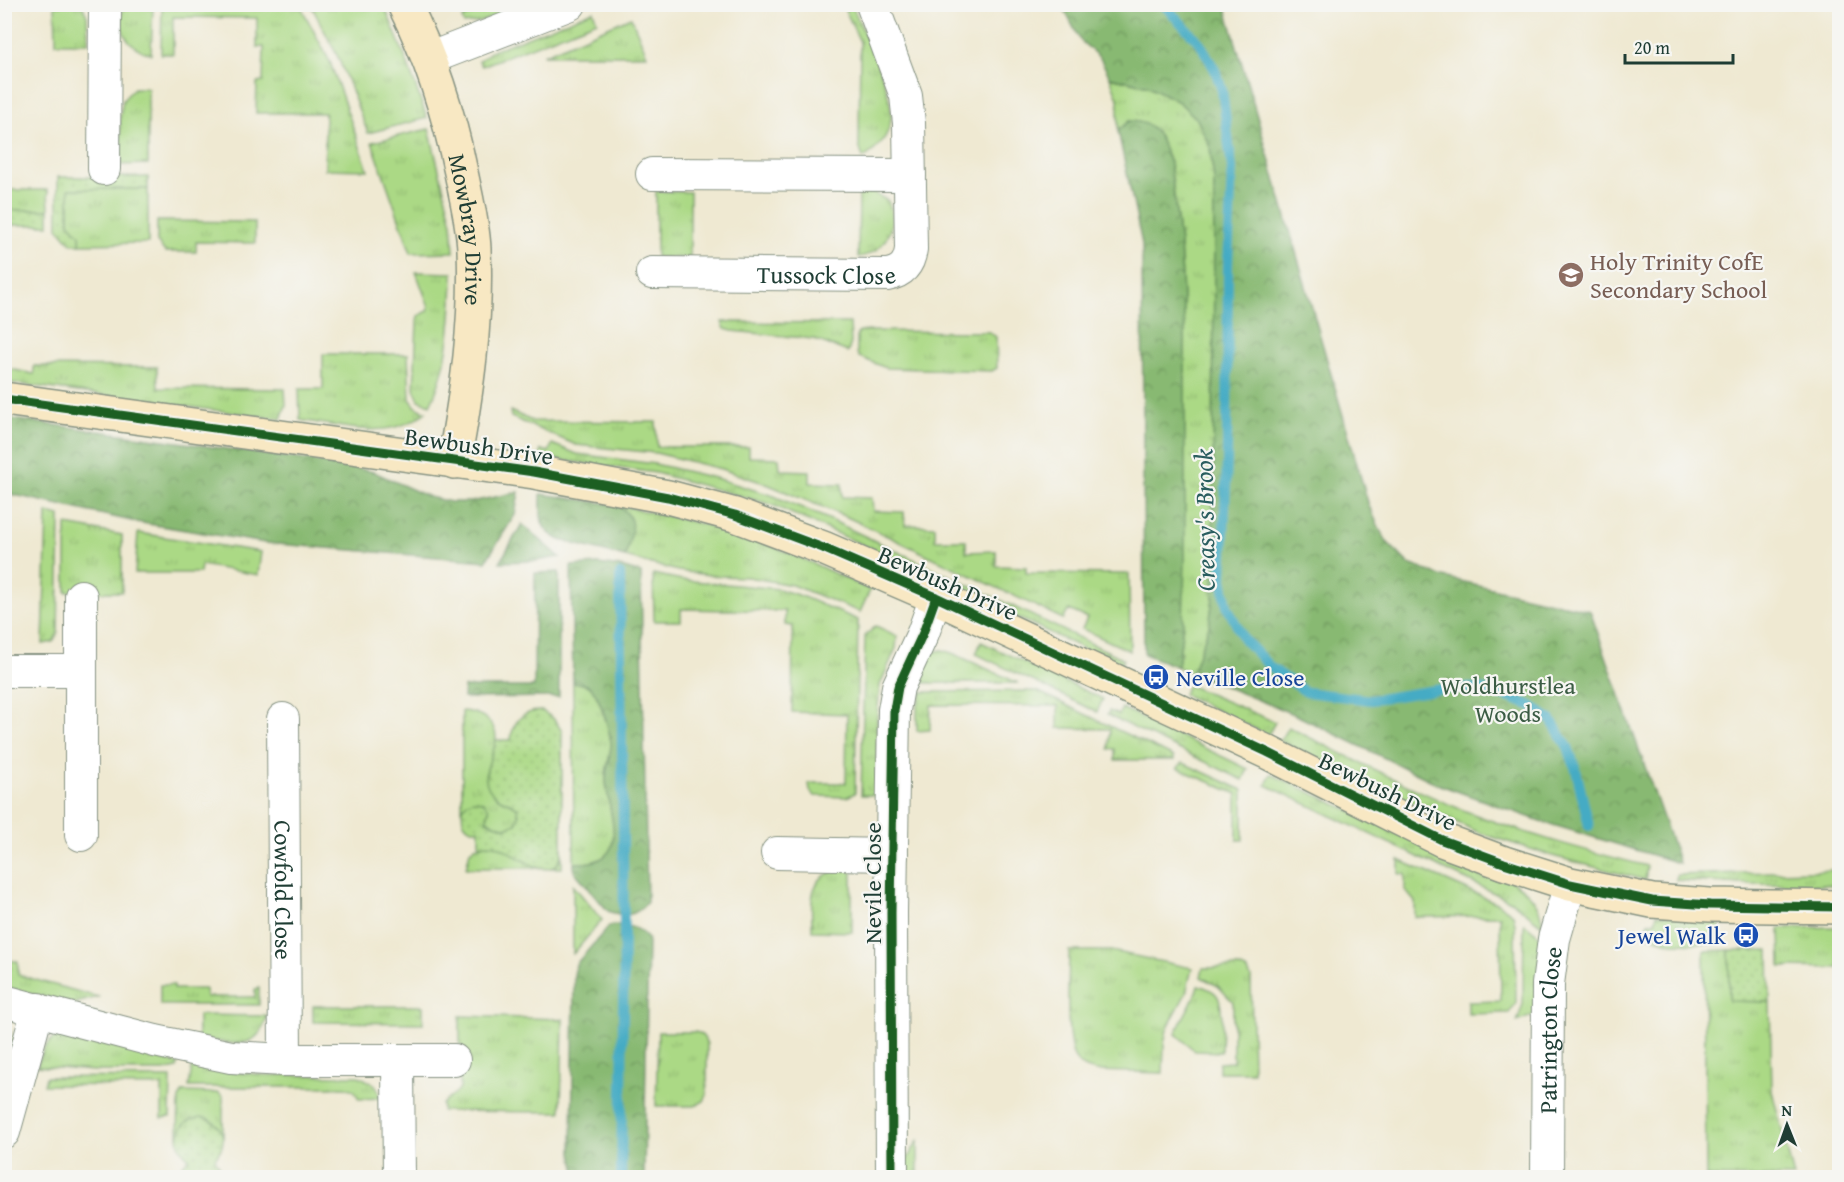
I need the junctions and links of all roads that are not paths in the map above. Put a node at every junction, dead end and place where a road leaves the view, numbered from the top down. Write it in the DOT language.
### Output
graph roads {
  1 [pos="105,4"];
  2 [pos="404,4"];
  3 [pos="570,4"];
  4 [pos="872,4"];
  5 [pos="428,59"];
  6 [pos="104,169"];
  7 [pos="652,174"];
  8 [pos="910,175"];
  9 [pos="652,273"];
  10 [pos="4,399"];
  11 [pos="454,462"];
  12 [pos="81,596"];
  13 [pos="936,597"];
  14 [pos="4,671"];
  15 [pos="81,671"];
  16 [pos="283,719"];
  17 [pos="81,835"];
  18 [pos="777,853"];
  19 [pos="892,855"];
  20 [pos="1570,884"];
  21 [pos="1839,907"];
  22 [pos="4,1001"];
  23 [pos="38,1009"];
  24 [pos="285,1060"];
  25 [pos="454,1060"];
  26 [pos="398,1061"];
  27 [pos="4,1132"];
  28 [pos="399,1178"];
  29 [pos="892,1178"];
  30 [pos="1547,1178"];
  1 -- 6 [label="street"];
  2 -- 5 [label="street, Mowbray Drive"];
  3 -- 5 [label="street"];
  4 -- 8 [label="street, Tussock Close"];
  5 -- 11 [label="street, Mowbray Drive"];
  7 -- 8 [label="street"];
  8 -- 9 [label="street, Tussock Close"];
  10 -- 11 [label="street, Bewbush Drive"];
  11 -- 13 [label="street, Bewbush Drive"];
  12 -- 15 [label="street"];
  13 -- 19 [label="street, Nevile Close"];
  13 -- 20 [label="street, Bewbush Drive"];
  14 -- 15 [label="street"];
  15 -- 17 [label="street"];
  16 -- 24 [label="street, Cowfold Close"];
  18 -- 19 [label="street, Nevile Close"];
  19 -- 29 [label="street, Nevile Close"];
  20 -- 21 [label="street, Bewbush Drive"];
  20 -- 30 [label="street, Patrington Close"];
  22 -- 23 [label="street"];
  23 -- 24 [label="street"];
  23 -- 27 [label="street"];
  24 -- 26 [label="street"];
  25 -- 26 [label="street"];
  26 -- 28 [label="street"];
}
